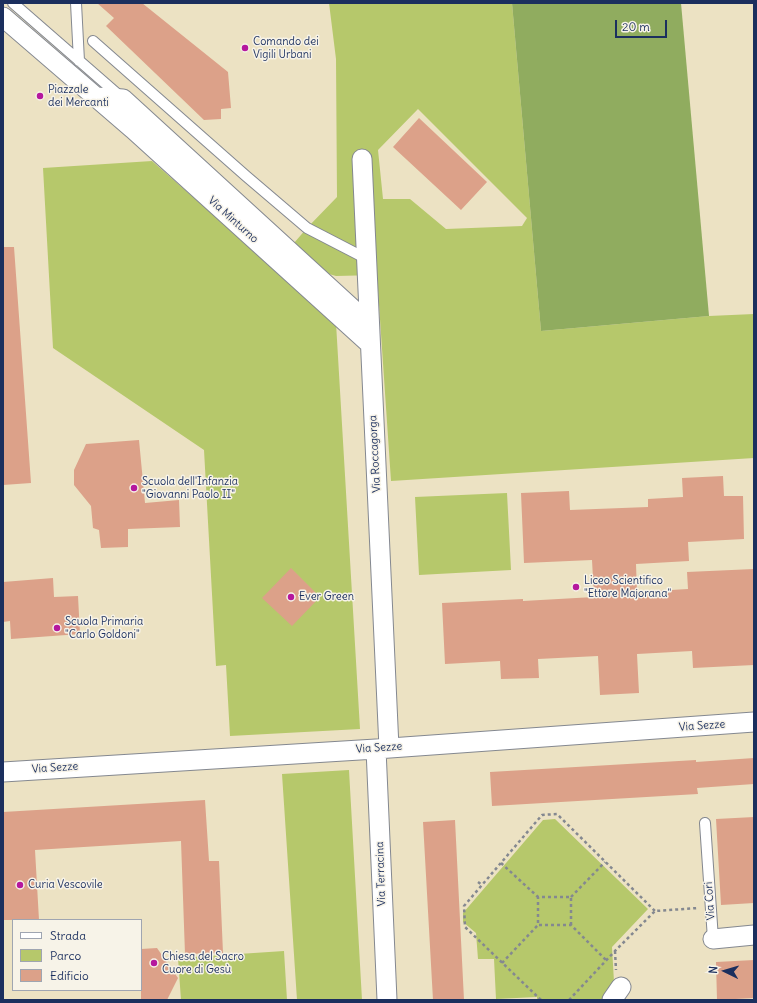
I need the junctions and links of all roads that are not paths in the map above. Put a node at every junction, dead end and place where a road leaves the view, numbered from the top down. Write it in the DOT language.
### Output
graph roads {
  1 [pos="13,3"];
  2 [pos="76,3"];
  3 [pos="3,17"];
  4 [pos="93,41"];
  5 [pos="80,61"];
  6 [pos="96,97"];
  7 [pos="123,99"];
  8 [pos="362,159"];
  9 [pos="367,259"];
  10 [pos="369,324"];
  11 [pos="370,344"];
  12 [pos="754,722"];
  13 [pos="382,748"];
  14 [pos="3,772"];
  15 [pos="705,823"];
  16 [pos="754,935"];
  17 [pos="713,939"];
  18 [pos="387,1000"];
  1 -- 5 [label="lane"];
  2 -- 5 [label="lane"];
  3 -- 6 [label="street, Via Minturno"];
  4 -- 9 [label="lane"];
  5 -- 7 [label="lane"];
  6 -- 7 [label="street"];
  6 -- 11 [label="street, Via Minturno"];
  7 -- 10 [label="street, Via Minturno"];
  8 -- 9 [label="street, Via Roccagorga"];
  9 -- 10 [label="street, Via Roccagorga"];
  10 -- 11 [label="street, Via Roccagorga"];
  11 -- 13 [label="street, Via Roccagorga"];
  12 -- 13 [label="street, Via Sezze"];
  13 -- 14 [label="street, Via Sezze"];
  13 -- 18 [label="street, Via Terracina"];
  15 -- 17 [label="lane, Via Cori"];
  16 -- 17 [label="street, Via Cori"];
}
